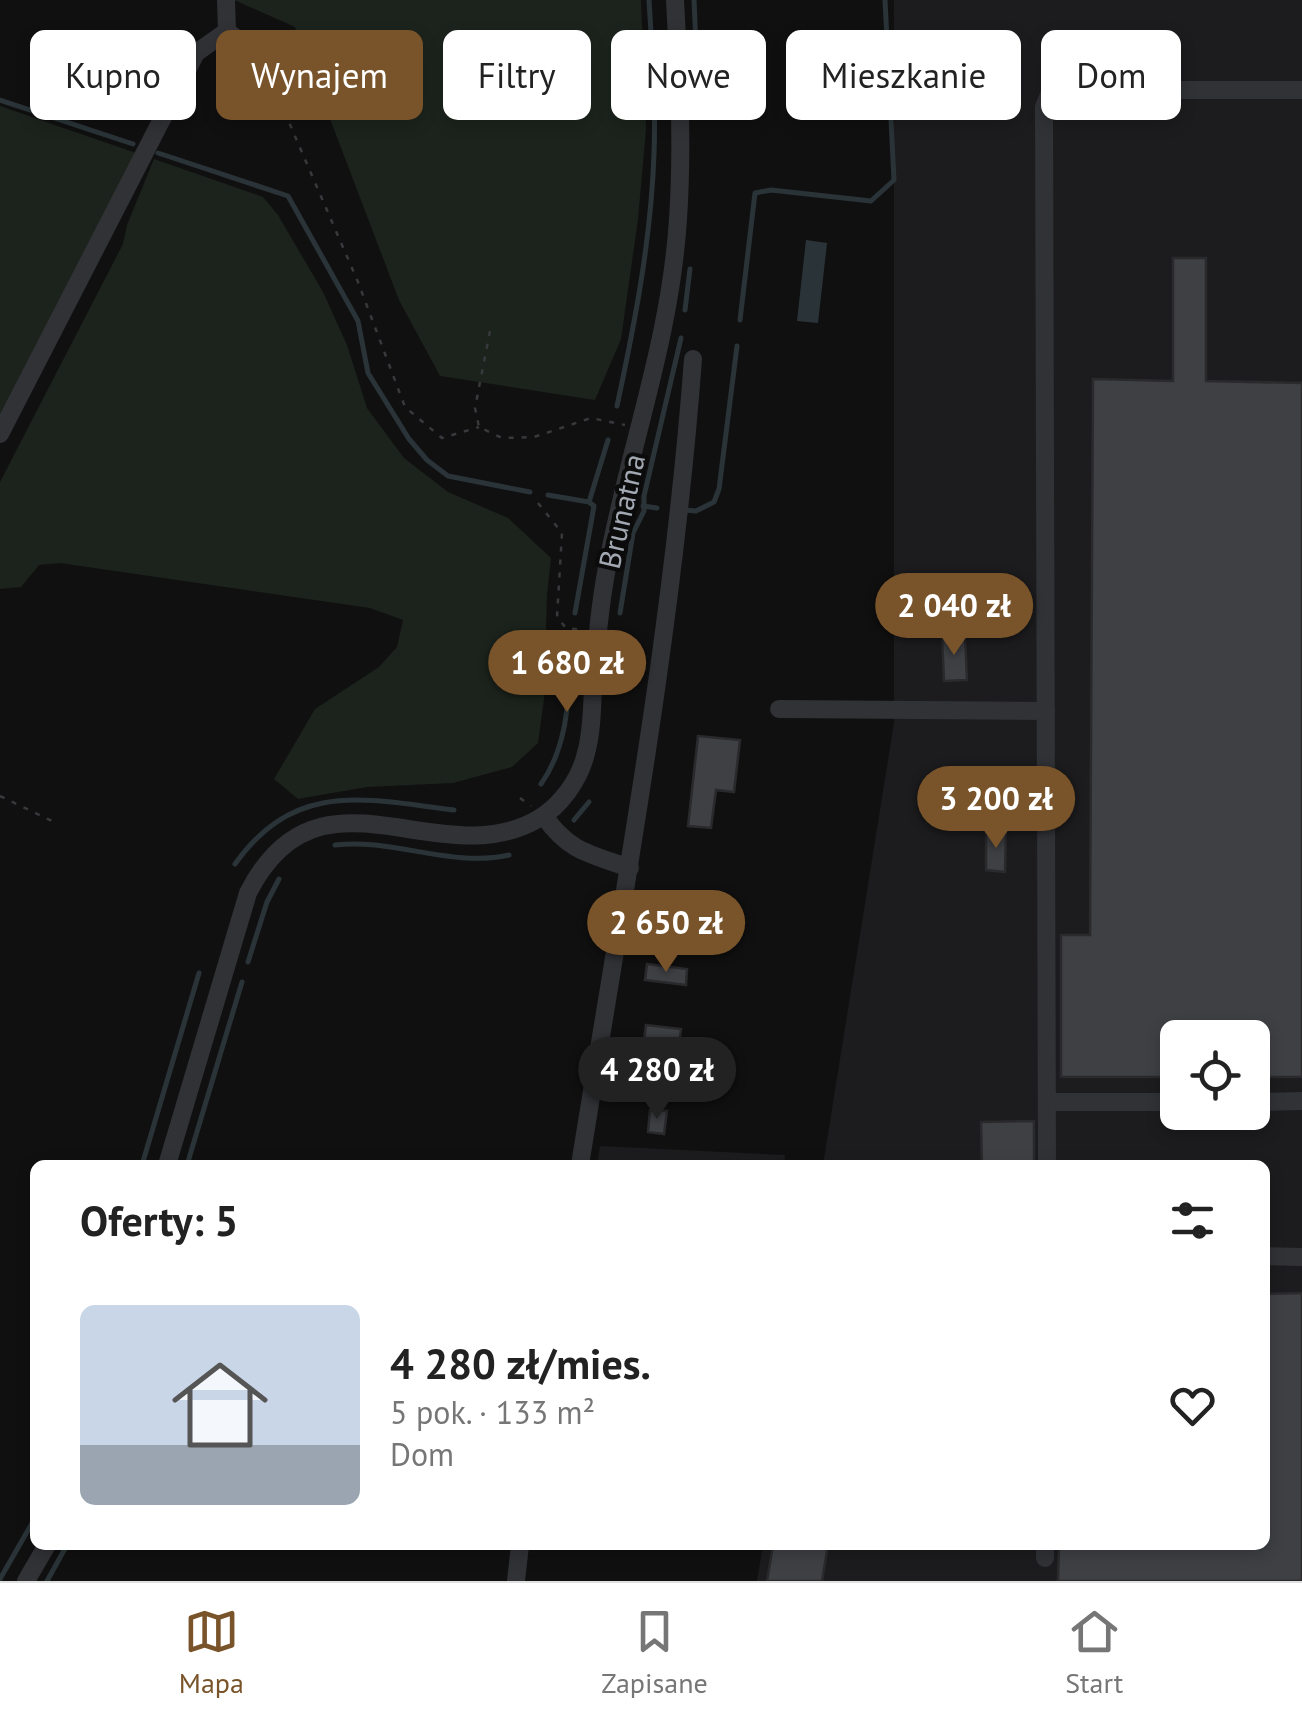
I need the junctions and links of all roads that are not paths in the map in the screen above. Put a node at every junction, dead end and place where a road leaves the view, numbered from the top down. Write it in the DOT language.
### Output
graph roads {
  1 [pos="226,0"];
  2 [pos="675,0"];
  3 [pos="227,30"];
  4 [pos="216,39"];
  5 [pos="1302,90"];
  6 [pos="693,359"];
  7 [pos="0,434"];
  8 [pos="779,709"];
  9 [pos="1046,711"];
  10 [pos="538,812"];
  11 [pos="630,868"];
  12 [pos="1302,1101"];
  13 [pos="1047,1102"];
  14 [pos="1160,1102"];
  15 [pos="1270,1102"];
  16 [pos="168,1160"];
  17 [pos="581,1160"];
  18 [pos="1047,1160"];
  19 [pos="1270,1256"];
  20 [pos="1302,1256"];
  21 [pos="44,1550"];
  22 [pos="519,1550"];
  23 [pos="26,1581"];
  24 [pos="516,1581"];
  1 -- 3 [label="street"];
  2 -- 10 [label="street, Brunatna"];
  4 -- 7 [label="street"];
  5 -- 9 [label="street"];
  6 -- 11 [label="street"];
  8 -- 9 [label="street"];
  9 -- 13 [label="street"];
  10 -- 11 [label="street"];
  10 -- 16 [label="street, Brunatna"];
  11 -- 17 [label="street"];
  12 -- 15 [label="street"];
  13 -- 14 [label="street"];
  13 -- 18 [label="street"];
  19 -- 20 [label="street"];
  21 -- 23 [label="street"];
  22 -- 24 [label="street"];
}
